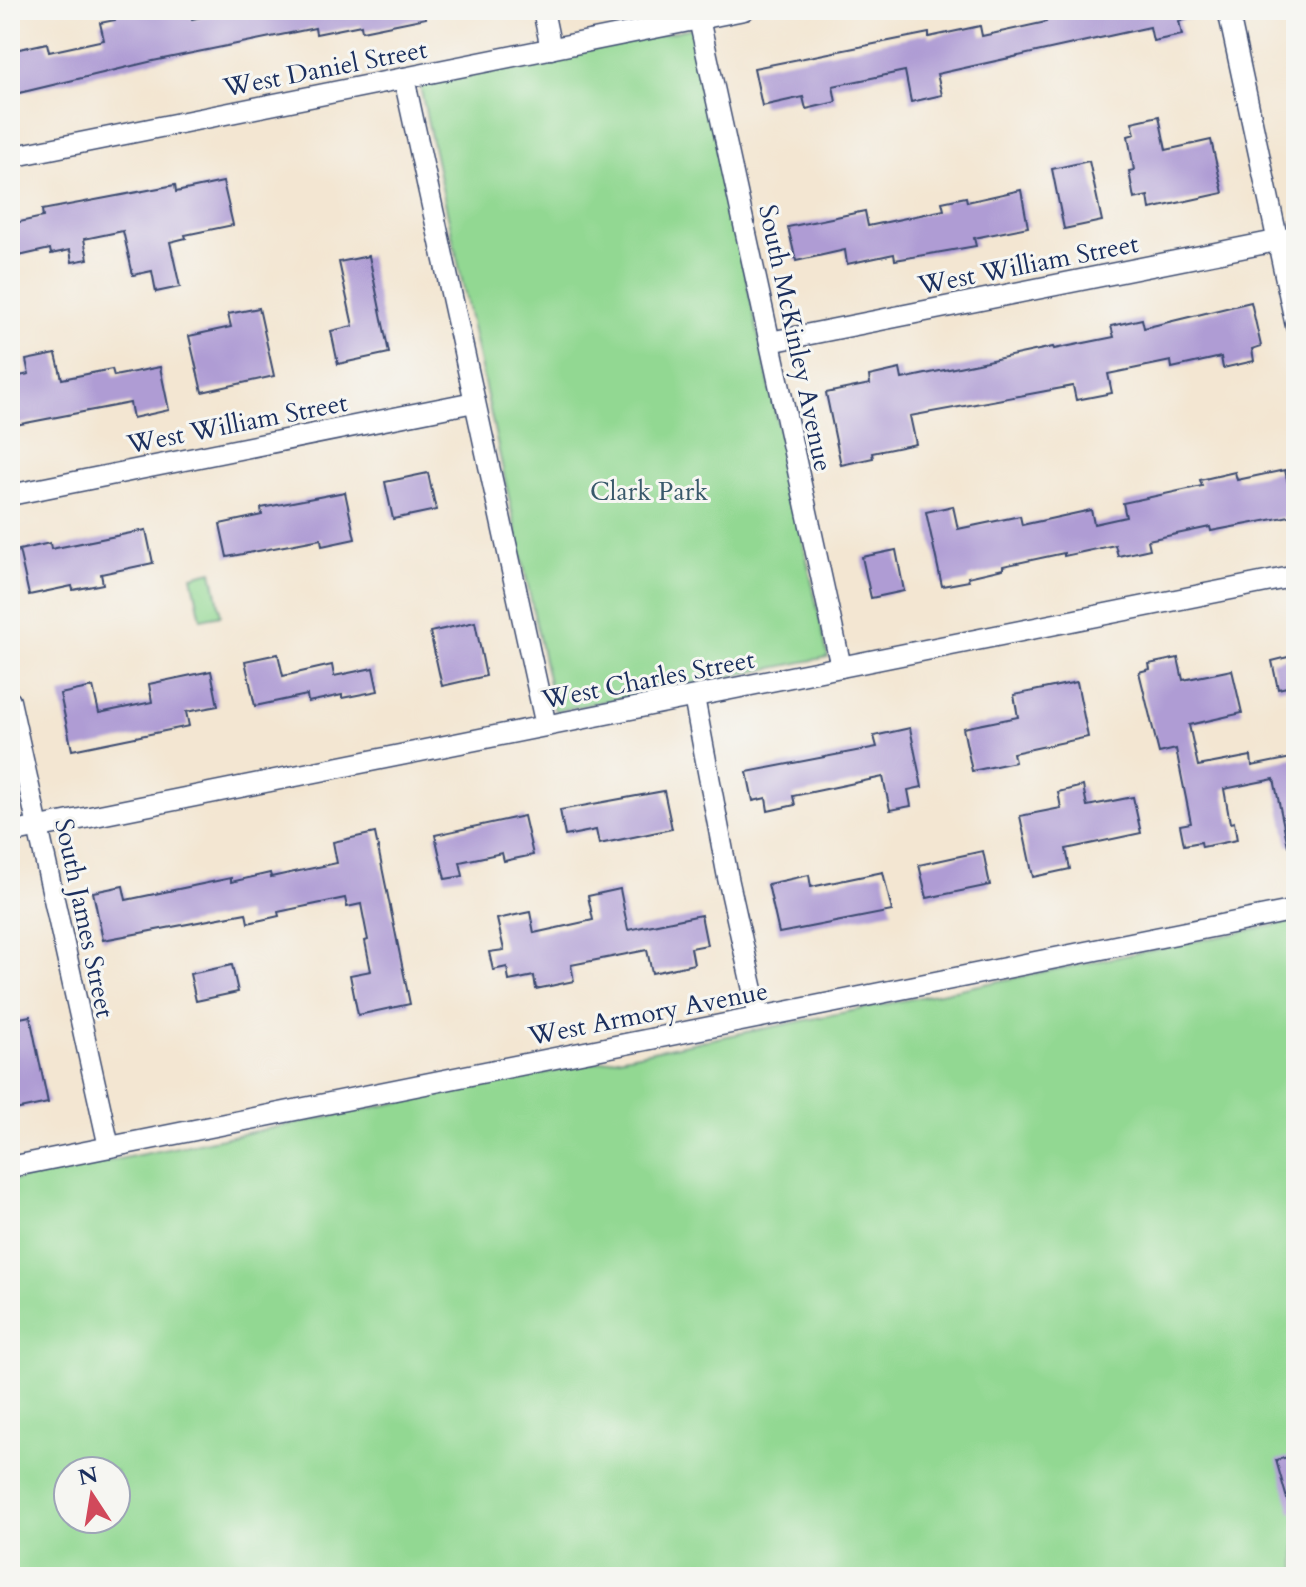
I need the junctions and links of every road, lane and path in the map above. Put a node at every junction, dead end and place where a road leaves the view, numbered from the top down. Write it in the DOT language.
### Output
graph roads {
  1 [pos="543,10"];
  2 [pos="744,10"];
  3 [pos="1228,10"];
  4 [pos="699,19"];
  5 [pos="551,49"];
  6 [pos="404,78"];
  7 [pos="10,157"];
  8 [pos="1287,239"];
  9 [pos="1296,326"];
  10 [pos="770,342"];
  11 [pos="474,402"];
  12 [pos="10,495"];
  13 [pos="1296,576"];
  14 [pos="841,667"];
  15 [pos="694,697"];
  16 [pos="10,701"];
  17 [pos="546,726"];
  18 [pos="38,828"];
  19 [pos="10,833"];
  20 [pos="1296,910"];
  21 [pos="759,1017"];
  22 [pos="109,1147"];
  23 [pos="10,1167"];
  1 -- 5 [label="street"];
  2 -- 4 [label="street, West Daniel Street"];
  3 -- 8 [label="street"];
  4 -- 5 [label="street, West Daniel Street"];
  4 -- 10 [label="street, South McKinley Avenue"];
  5 -- 6 [label="street, West Daniel Street"];
  6 -- 7 [label="street, West Daniel Street"];
  6 -- 11 [label="street"];
  8 -- 9 [label="street"];
  8 -- 10 [label="street, West William Street"];
  10 -- 14 [label="street, South McKinley Avenue"];
  11 -- 12 [label="street, West William Street"];
  11 -- 17 [label="street"];
  13 -- 14 [label="street, West Charles Street"];
  14 -- 15 [label="street, West Charles Street"];
  15 -- 17 [label="street, West Charles Street"];
  15 -- 21 [label="street"];
  16 -- 18 [label="street, South James Street"];
  17 -- 18 [label="street, West Charles Street"];
  18 -- 19 [label="street, West Charles Street"];
  18 -- 22 [label="street, South James Street"];
  20 -- 21 [label="street, West Armory Avenue"];
  21 -- 22 [label="street, West Armory Avenue"];
  22 -- 23 [label="street, West Armory Avenue"];
}
